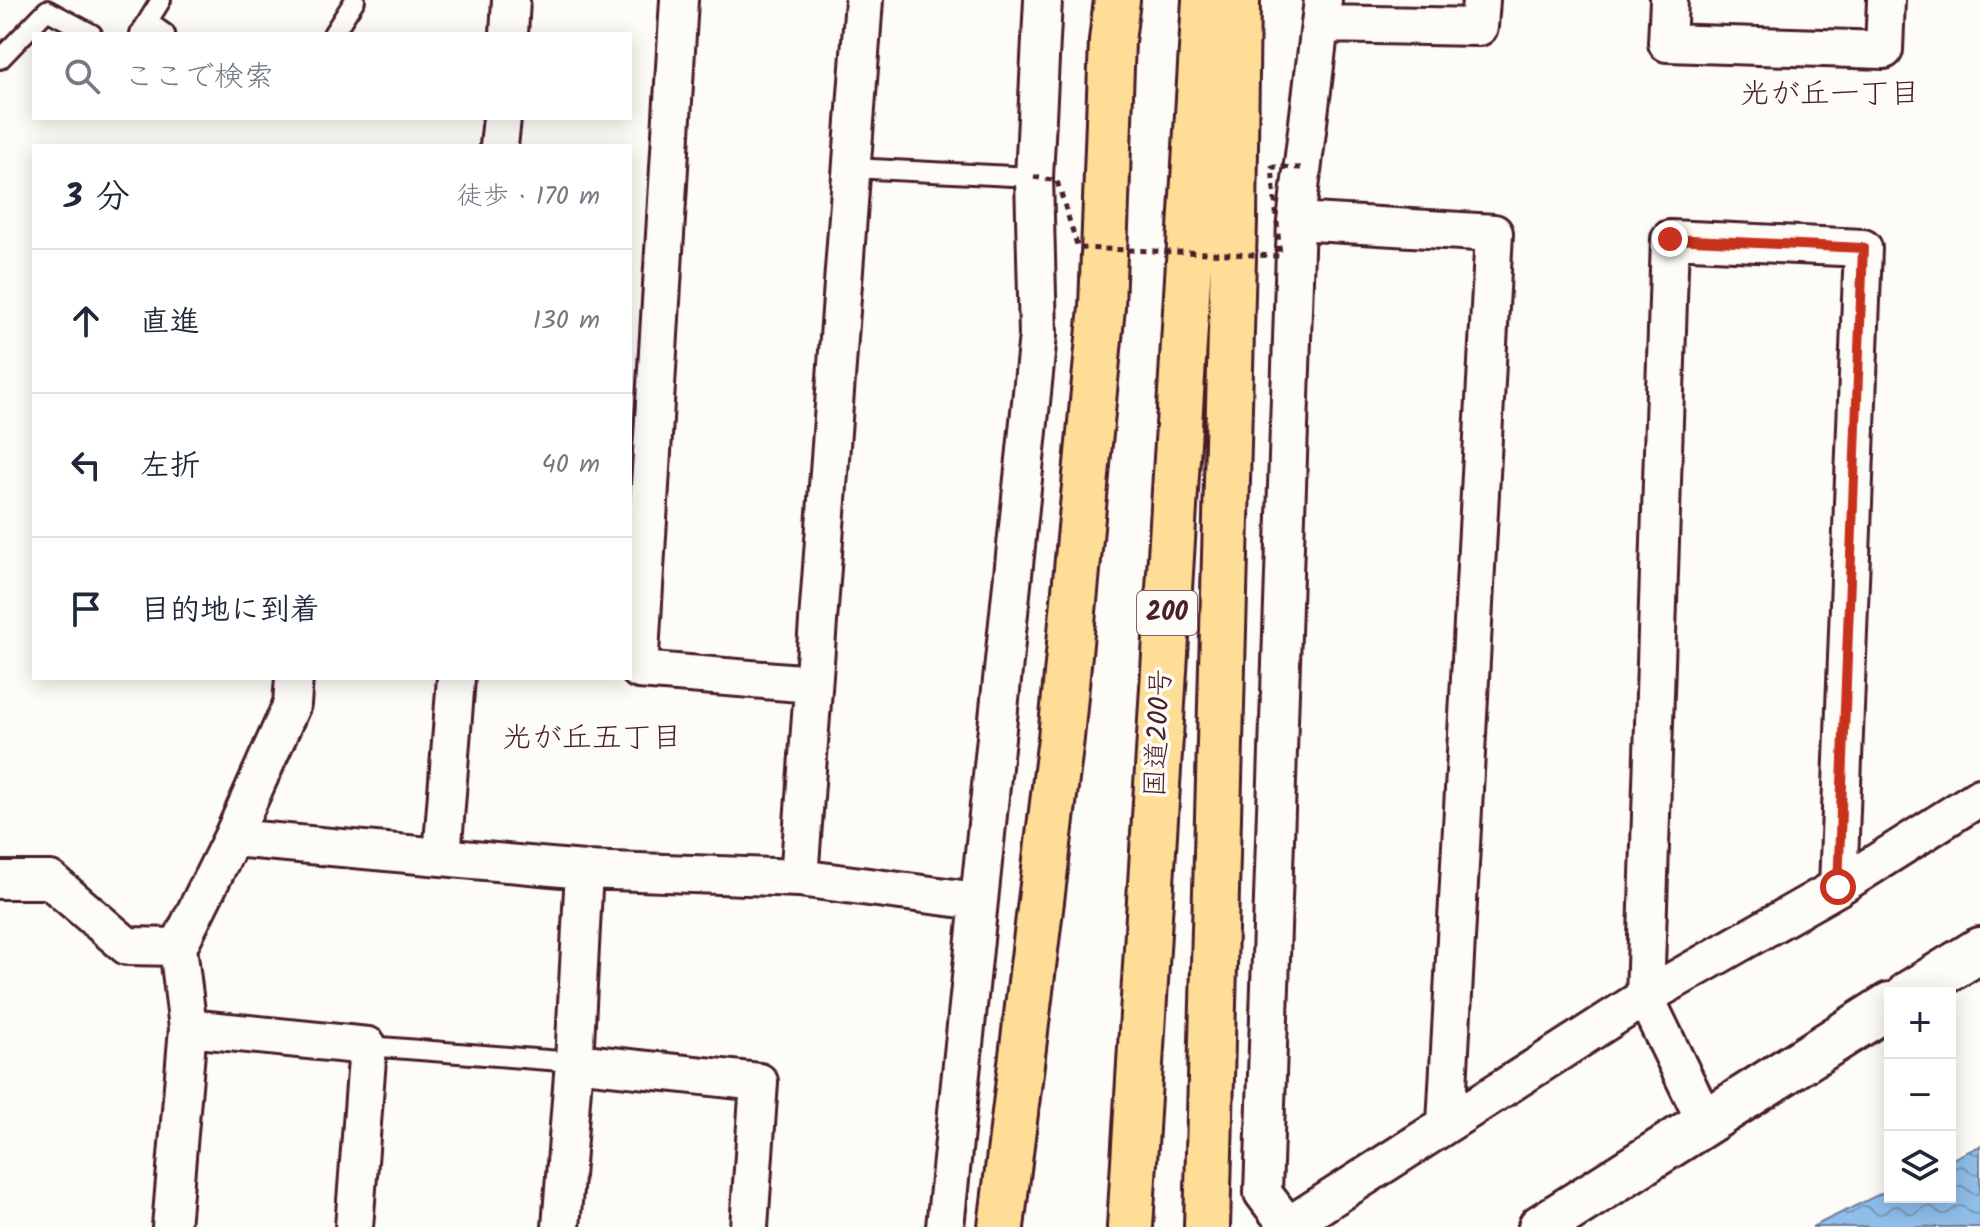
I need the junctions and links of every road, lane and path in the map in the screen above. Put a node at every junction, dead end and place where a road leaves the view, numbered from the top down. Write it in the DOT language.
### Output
graph roads {
  1 [pos="161,0"];
  2 [pos="355,0"];
  3 [pos="511,0"];
  4 [pos="679,0"];
  5 [pos="864,0"];
  6 [pos="1043,0"];
  7 [pos="1117,0"];
  8 [pos="1205,0"];
  9 [pos="1237,0"];
  10 [pos="1481,0"];
  11 [pos="1669,0"];
  12 [pos="1886,0"];
  13 [pos="1322,12"];
  14 [pos="144,28"];
  15 [pos="88,32"];
  16 [pos="334,32"];
  17 [pos="509,32"];
  18 [pos="0,59"];
  19 [pos="502,120"];
  20 [pos="499,144"];
  21 [pos="852,168"];
  22 [pos="1304,168"];
  23 [pos="1034,177"];
  24 [pos="1296,221"];
  25 [pos="294,680"];
  26 [pos="456,680"];
  27 [pos="813,684"];
  28 [pos="1980,797"];
  29 [pos="232,838"];
  30 [pos="442,857"];
  31 [pos="584,870"];
  32 [pos="799,878"];
  33 [pos="0,880"];
  34 [pos="1838,887"];
  35 [pos="978,901"];
  36 [pos="178,947"];
  37 [pos="1980,950"];
  38 [pos="1920,987"];
  39 [pos="1645,997"];
  40 [pos="1884,1009"];
  41 [pos="188,1028"];
  42 [pos="368,1046"];
  43 [pos="574,1062"];
  44 [pos="1705,1121"];
  45 [pos="1446,1124"];
  46 [pos="171,1227"];
  47 [pos="354,1227"];
  48 [pos="561,1227"];
  49 [pos="749,1227"];
  50 [pos="945,1227"];
  51 [pos="1001,1227"];
  52 [pos="1130,1227"];
  53 [pos="1207,1227"];
  54 [pos="1541,1227"];
  1 -- 14 [label="lane"];
  2 -- 16 [label="lane"];
  3 -- 17 [label="street"];
  4 -- 27 [label="street"];
  5 -- 21 [label="street"];
  6 -- 23 [label="street"];
  7 -- 51 [label="highway"];
  8 -- 52 [label="highway, 国道200号 / 200"];
  9 -- 53 [label="highway"];
  10 -- 13 [label="street"];
  11 -- 12 [label="street"];
  13 -- 22 [label="street"];
  15 -- 18 [label="lane"];
  19 -- 20 [label="street"];
  21 -- 23 [label="lane"];
  21 -- 27 [label="street"];
  22 -- 23 [label="path, bridge"];
  22 -- 24 [label="street"];
  23 -- 35 [label="street"];
  24 -- 45 [label="street"];
  24 -- 45 [label="street"];
  25 -- 29 [label="street"];
  26 -- 30 [label="street"];
  27 -- 32 [label="street"];
  28 -- 34 [label="street"];
  29 -- 30 [label="street"];
  29 -- 36 [label="street"];
  30 -- 31 [label="street"];
  31 -- 32 [label="street"];
  31 -- 43 [label="street"];
  32 -- 35 [label="street"];
  33 -- 36 [label="street"];
  34 -- 39 [label="street"];
  34 -- 39 [label="street"];
  35 -- 50 [label="street"];
  36 -- 41 [label="street"];
  37 -- 38 [label="street"];
  39 -- 44 [label="street"];
  39 -- 45 [label="street"];
  40 -- 44 [label="street"];
  41 -- 42 [label="street"];
  41 -- 46 [label="street"];
  42 -- 43 [label="lane"];
  42 -- 47 [label="street"];
  43 -- 48 [label="street"];
  43 -- 49 [label="street"];
  44 -- 54 [label="street"];
}
